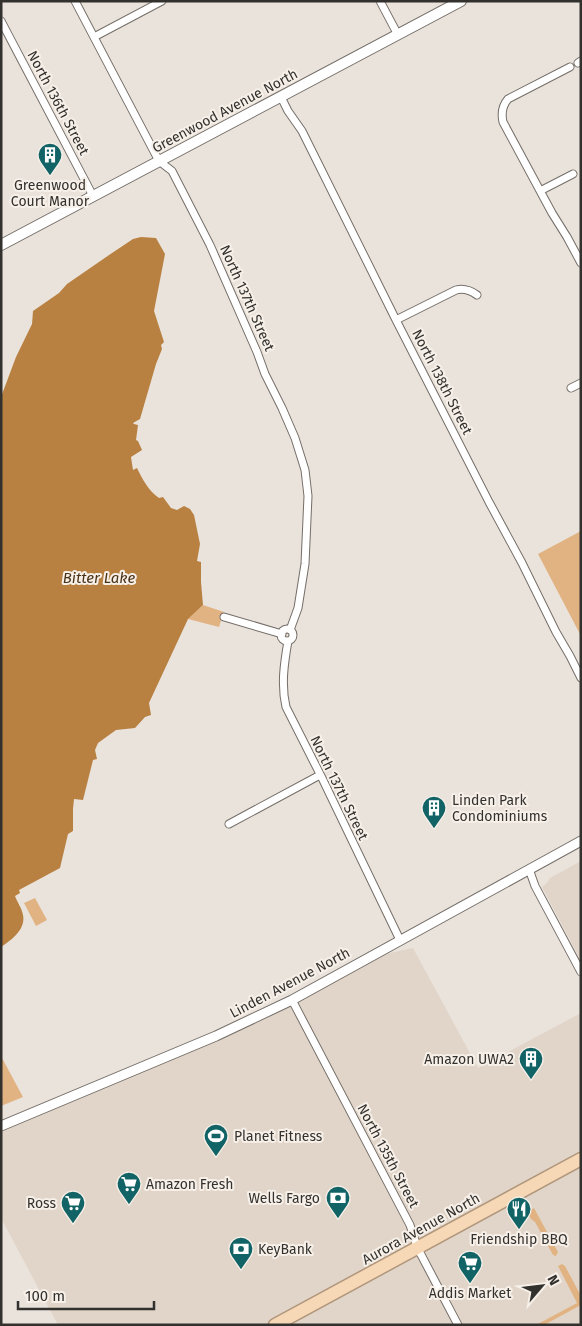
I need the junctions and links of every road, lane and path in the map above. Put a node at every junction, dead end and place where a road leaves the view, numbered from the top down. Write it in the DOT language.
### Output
graph roads {
  1 [pos="75,1"];
  2 [pos="162,1"];
  3 [pos="380,1"];
  4 [pos="461,1"];
  5 [pos="1,21"];
  6 [pos="398,36"];
  7 [pos="94,38"];
  8 [pos="570,67"];
  9 [pos="282,98"];
  10 [pos="159,162"];
  11 [pos="573,174"];
  12 [pos="540,191"];
  13 [pos="93,196"];
  14 [pos="1,245"];
  15 [pos="581,263"];
  16 [pos="477,295"];
  17 [pos="396,320"];
  18 [pos="581,383"];
  19 [pos="571,388"];
  20 [pos="224,617"];
  21 [pos="290,630"];
  22 [pos="282,634"];
  23 [pos="288,641"];
  24 [pos="581,678"];
  25 [pos="320,774"];
  26 [pos="229,824"];
  27 [pos="581,841"];
  28 [pos="529,869"];
  29 [pos="400,940"];
  30 [pos="581,972"];
  31 [pos="292,1000"];
  32 [pos="1,1126"];
  33 [pos="581,1159"];
  34 [pos="417,1247"];
  35 [pos="275,1325"];
  36 [pos="458,1325"];
  1 -- 7 [label="street, North 137th Street"];
  2 -- 7 [label="street"];
  3 -- 6 [label="street"];
  4 -- 6 [label="main road, Greenwood Avenue North"];
  5 -- 13 [label="street, North 136th Street"];
  6 -- 9 [label="main road, Greenwood Avenue North"];
  7 -- 10 [label="street, North 137th Street"];
  8 -- 12 [label="street"];
  9 -- 10 [label="main road, Greenwood Avenue North"];
  9 -- 17 [label="street, North 138th Street"];
  10 -- 13 [label="main road, Greenwood Avenue North"];
  10 -- 21 [label="street, North 137th Street"];
  11 -- 12 [label="street"];
  12 -- 15 [label="street"];
  13 -- 14 [label="main road, Greenwood Avenue North"];
  16 -- 17 [label="street"];
  17 -- 24 [label="street, North 138th Street"];
  18 -- 19 [label="street"];
  20 -- 22 [label="street"];
  21 -- 22 [label="street"];
  21 -- 23 [label="street"];
  22 -- 23 [label="street"];
  23 -- 25 [label="street, North 137th Street"];
  25 -- 26 [label="street"];
  25 -- 29 [label="street, North 137th Street"];
  27 -- 28 [label="street, Linden Avenue North"];
  28 -- 29 [label="street, Linden Avenue North"];
  28 -- 30 [label="street"];
  29 -- 31 [label="street, Linden Avenue North"];
  31 -- 32 [label="street, Linden Avenue North"];
  31 -- 34 [label="street, North 135th Street"];
  33 -- 34 [label="highway, Aurora Avenue North"];
  34 -- 35 [label="highway, Aurora Avenue North"];
  34 -- 36 [label="street, North 135th Street"];
}
